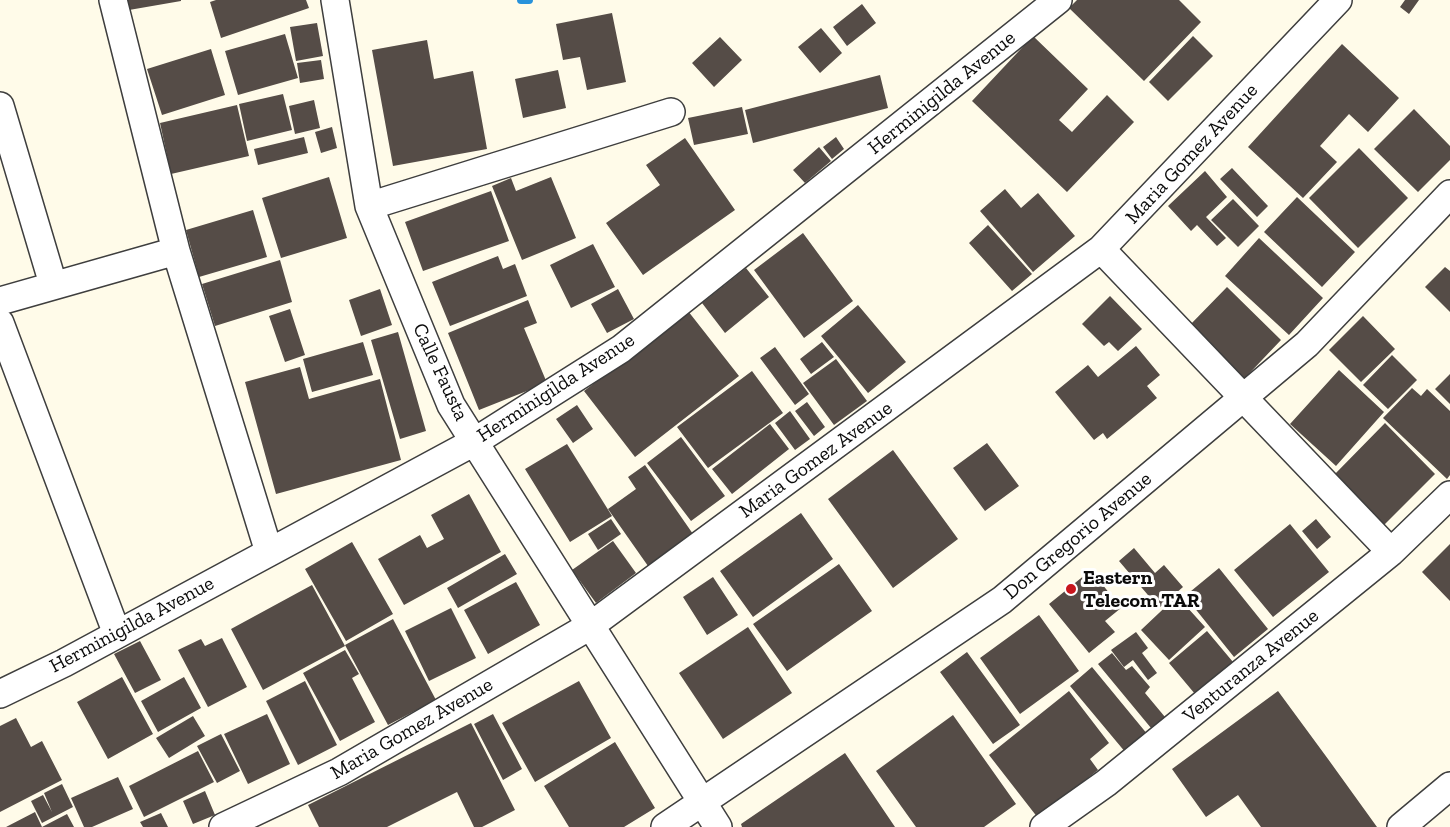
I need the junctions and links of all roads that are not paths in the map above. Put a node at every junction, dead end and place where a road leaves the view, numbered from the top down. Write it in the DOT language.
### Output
graph roads {
  1 [pos="113,0"];
  2 [pos="335,0"];
  3 [pos="1058,0"];
  4 [pos="1338,0"];
  5 [pos="0,106"];
  6 [pos="671,112"];
  7 [pos="1450,194"];
  8 [pos="369,206"];
  9 [pos="1101,249"];
  10 [pos="176,251"];
  11 [pos="53,284"];
  12 [pos="0,301"];
  13 [pos="0,323"];
  14 [pos="1244,398"];
  15 [pos="474,442"];
  16 [pos="1450,495"];
  17 [pos="269,552"];
  18 [pos="1391,552"];
  19 [pos="590,626"];
  20 [pos="117,634"];
  21 [pos="0,694"];
  22 [pos="1450,786"];
  23 [pos="703,803"];
  24 [pos="223,827"];
  25 [pos="665,827"];
  26 [pos="718,827"];
  27 [pos="1044,827"];
  28 [pos="1401,827"];
  1 -- 10 [label="street"];
  2 -- 8 [label="street, Calle Fausta"];
  3 -- 15 [label="street, Herminigilda Avenue"];
  4 -- 9 [label="street, Maria Gomez Avenue"];
  5 -- 11 [label="street"];
  6 -- 8 [label="street"];
  7 -- 14 [label="street, Don Gregorio Avenue"];
  8 -- 15 [label="street, Calle Fausta"];
  9 -- 14 [label="street"];
  9 -- 19 [label="street, Maria Gomez Avenue"];
  10 -- 11 [label="street"];
  10 -- 17 [label="street"];
  11 -- 12 [label="street"];
  13 -- 20 [label="street"];
  14 -- 18 [label="street"];
  14 -- 23 [label="street, Don Gregorio Avenue"];
  15 -- 17 [label="street, Herminigilda Avenue"];
  15 -- 19 [label="street, Calle Fausta"];
  16 -- 18 [label="street, Venturanza Avenue"];
  17 -- 20 [label="street, Herminigilda Avenue"];
  18 -- 27 [label="street, Venturanza Avenue"];
  19 -- 23 [label="street, Calle Fausta"];
  19 -- 24 [label="street, Maria Gomez Avenue"];
  20 -- 21 [label="street, Herminigilda Avenue"];
  22 -- 28 [label="street"];
  23 -- 25 [label="street, Don Gregorio Avenue"];
  23 -- 26 [label="street, Calle Fausta"];
}
